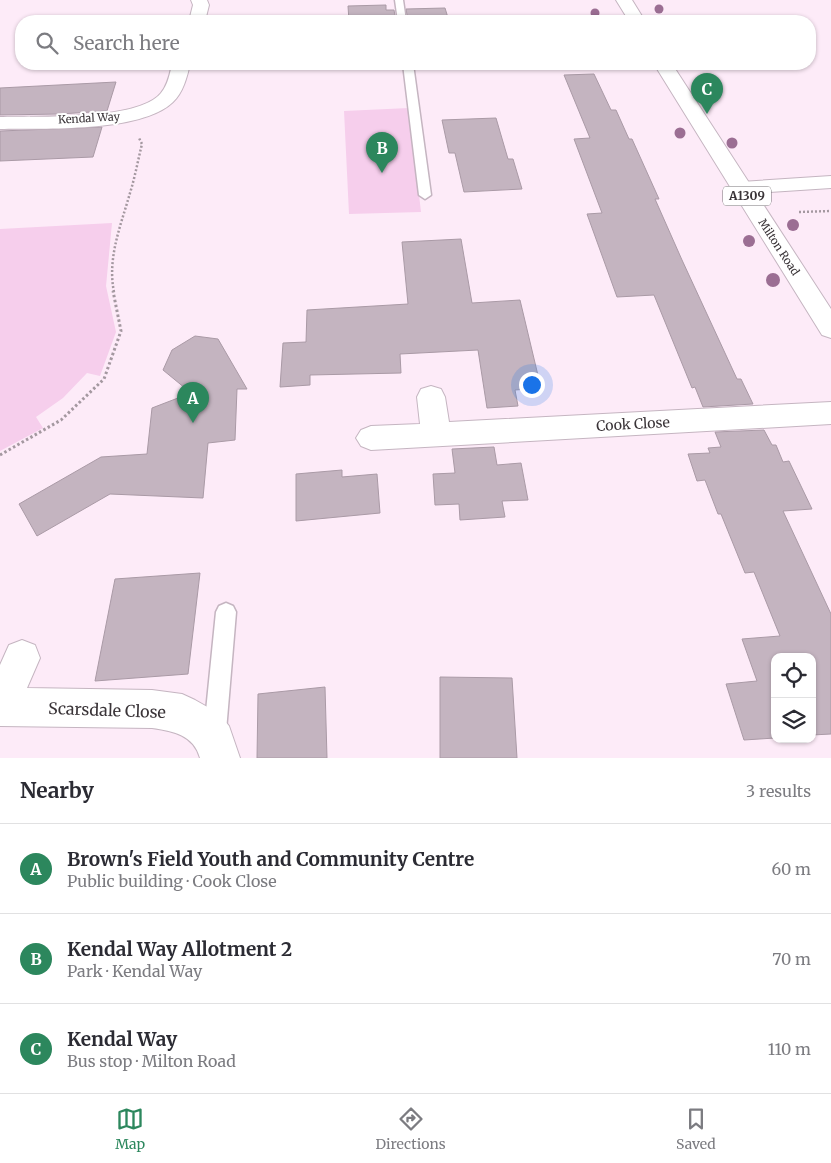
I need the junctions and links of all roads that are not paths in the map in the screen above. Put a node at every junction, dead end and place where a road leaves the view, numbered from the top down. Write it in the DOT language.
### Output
graph roads {
  1 [pos="199,0"];
  2 [pos="399,0"];
  3 [pos="624,0"];
  4 [pos="198,15"];
  5 [pos="401,15"];
  6 [pos="633,15"];
  7 [pos="180,70"];
  8 [pos="409,70"];
  9 [pos="667,70"];
  10 [pos="0,123"];
  11 [pos="831,182"];
  12 [pos="741,188"];
  13 [pos="425,195"];
  14 [pos="831,329"];
  15 [pos="431,397"];
  16 [pos="831,414"];
  17 [pos="436,434"];
  18 [pos="371,438"];
  19 [pos="226,612"];
  20 [pos="22,658"];
  21 [pos="0,706"];
  22 [pos="217,749"];
  1 -- 4 [label="street"];
  2 -- 5 [label="lane"];
  3 -- 6 [label="street"];
  7 -- 10 [label="street, Kendal Way"];
  8 -- 13 [label="lane"];
  9 -- 12 [label="street, Milton Road / A1309"];
  11 -- 12 [label="street"];
  12 -- 14 [label="street, Milton Road / A1309"];
  15 -- 17 [label="street"];
  16 -- 17 [label="street, Cook Close"];
  17 -- 18 [label="street, Cook Close"];
  19 -- 22 [label="lane"];
  20 -- 21 [label="street, Scarsdale Close"];
  21 -- 22 [label="street, Scarsdale Close"];
}
